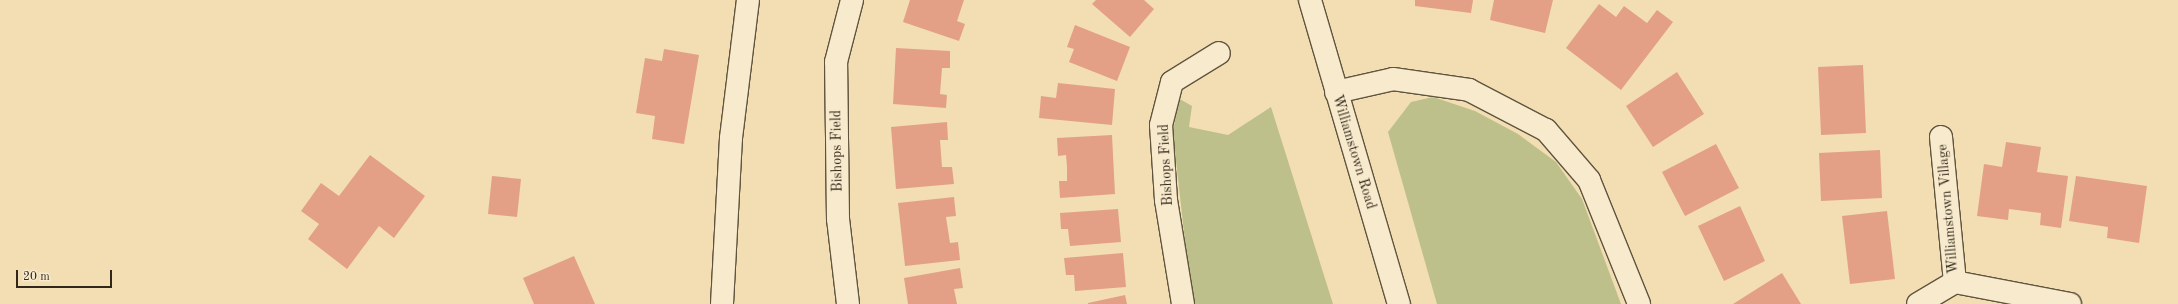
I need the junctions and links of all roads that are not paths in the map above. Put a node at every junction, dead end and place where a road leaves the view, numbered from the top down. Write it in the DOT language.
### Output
graph roads {
  1 [pos="748,0"];
  2 [pos="852,0"];
  3 [pos="1310,0"];
  4 [pos="1219,53"];
  5 [pos="1336,92"];
  6 [pos="1941,137"];
  7 [pos="1955,282"];
  8 [pos="722,304"];
  9 [pos="848,304"];
  10 [pos="1183,304"];
  11 [pos="1399,304"];
  12 [pos="1639,304"];
  13 [pos="1918,304"];
  14 [pos="2070,304"];
  1 -- 8 [label="street"];
  2 -- 9 [label="street, Bishops Field"];
  3 -- 5 [label="street, Williamstown Road"];
  4 -- 10 [label="street, Bishops Field"];
  5 -- 11 [label="street, Williamstown Road"];
  5 -- 12 [label="street"];
  6 -- 7 [label="street, Williamstown Village"];
  7 -- 13 [label="street, Williamstown Village"];
  7 -- 14 [label="street, Williamstown Village"];
}
